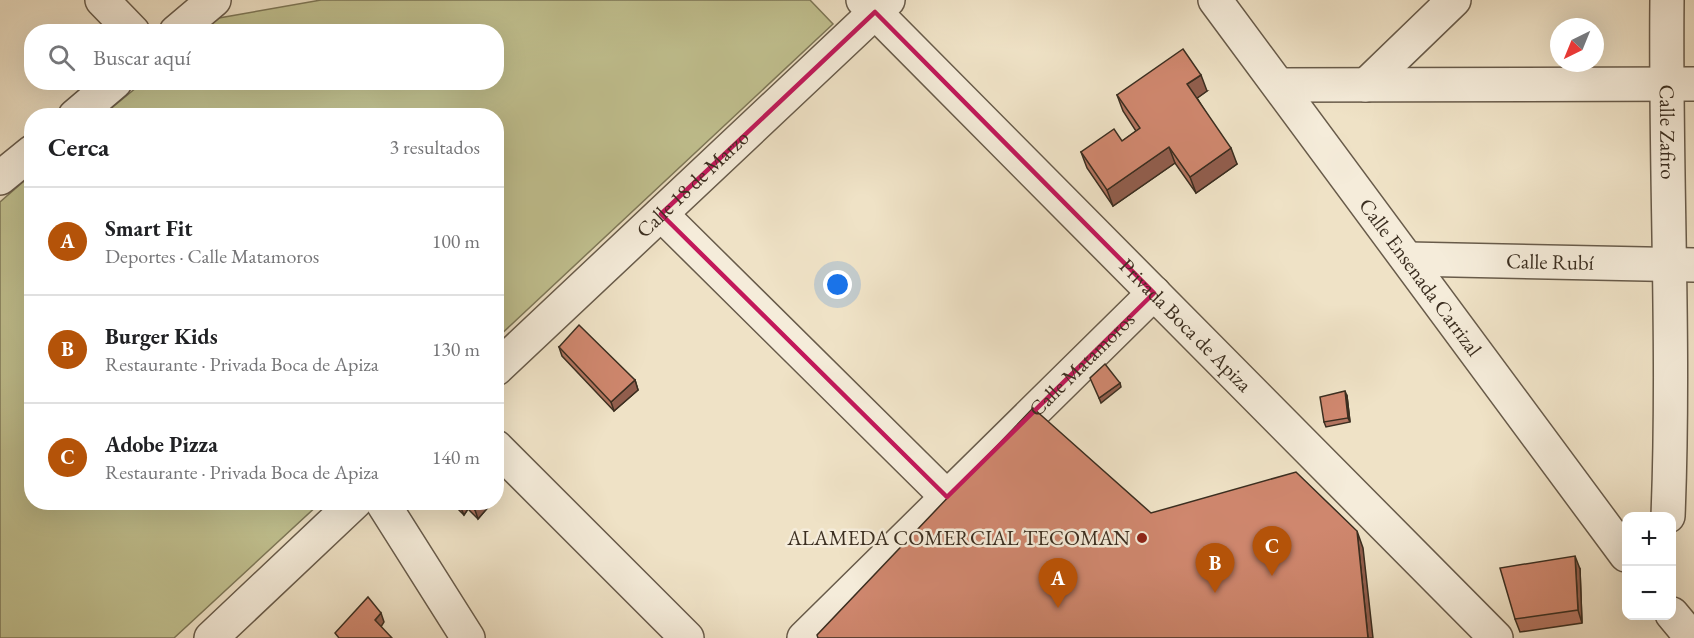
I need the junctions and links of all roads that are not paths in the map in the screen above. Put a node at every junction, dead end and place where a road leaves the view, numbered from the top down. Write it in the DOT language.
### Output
graph roads {
  1 [pos="102,0"];
  2 [pos="213,0"];
  3 [pos="1215,0"];
  4 [pos="1454,0"];
  5 [pos="1667,0"];
  6 [pos="876,4"];
  7 [pos="125,24"];
  8 [pos="185,24"];
  9 [pos="1680,84"];
  10 [pos="1279,85"];
  11 [pos="1366,85"];
  12 [pos="105,90"];
  13 [pos="84,108"];
  14 [pos="24,158"];
  15 [pos="0,178"];
  16 [pos="661,214"];
  17 [pos="1408,259"];
  18 [pos="1682,265"];
  19 [pos="1154,293"];
  20 [pos="504,361"];
  21 [pos="504,455"];
  22 [pos="1682,459"];
  23 [pos="947,497"];
  24 [pos="347,510"];
  25 [pos="387,510"];
  26 [pos="1669,512"];
  27 [pos="1622,550"];
  28 [pos="1676,620"];
  29 [pos="211,638"];
  30 [pos="468,638"];
  31 [pos="687,638"];
  32 [pos="804,638"];
  33 [pos="1496,638"];
  34 [pos="1692,638"];
  1 -- 7 [label="street"];
  2 -- 8 [label="street"];
  3 -- 10 [label="street, Calle Ensenada Carrizal"];
  4 -- 11 [label="street"];
  5 -- 9 [label="street, Calle Zafiro"];
  6 -- 16 [label="street, Calle 18 de Marzo"];
  6 -- 19 [label="street, Privada Boca de Apiza"];
  9 -- 11 [label="street"];
  9 -- 18 [label="street, Calle Zafiro"];
  10 -- 11 [label="street"];
  10 -- 17 [label="street, Calle Ensenada Carrizal"];
  12 -- 13 [label="street"];
  14 -- 15 [label="street"];
  16 -- 20 [label="street, Calle 18 de Marzo"];
  16 -- 23 [label="street"];
  17 -- 18 [label="street, Calle Rubí"];
  17 -- 27 [label="street, Calle Ensenada Carrizal"];
  18 -- 22 [label="street, Calle Zafiro"];
  19 -- 23 [label="street, Calle Matamoros"];
  19 -- 33 [label="street, Privada Boca de Apiza"];
  21 -- 31 [label="street"];
  22 -- 26 [label="street, Calle Zafiro"];
  23 -- 32 [label="street, Calle Matamoros"];
  24 -- 29 [label="street"];
  25 -- 30 [label="street"];
  28 -- 34 [label="street"];
}
